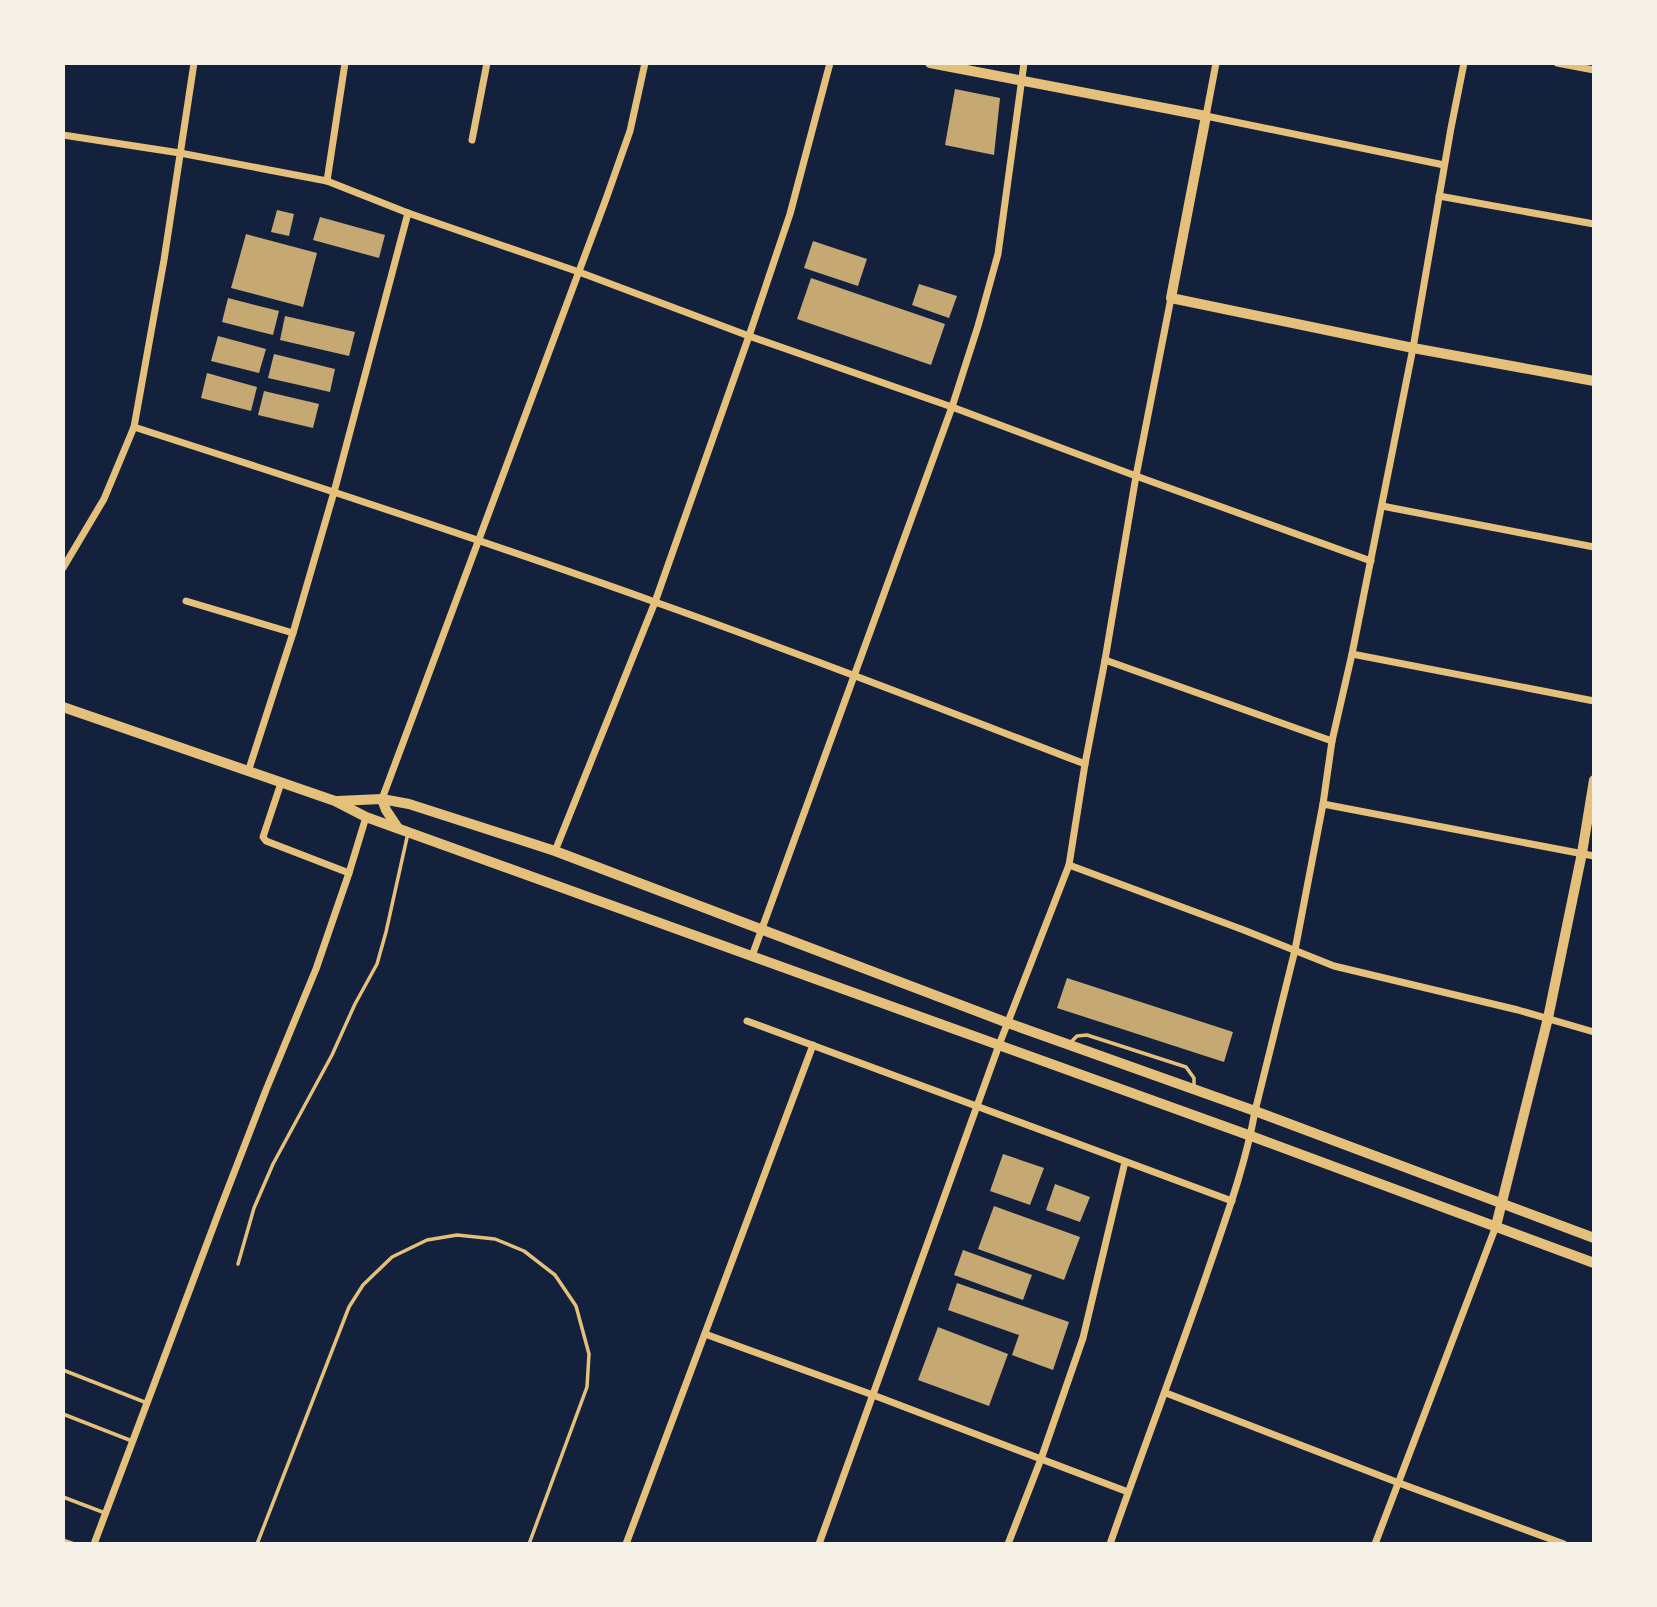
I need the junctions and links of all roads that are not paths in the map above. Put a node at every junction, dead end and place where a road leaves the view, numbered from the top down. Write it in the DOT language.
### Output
graph roads {
  1 [pos="194,63"];
  2 [pos="345,63"];
  3 [pos="487,63"];
  4 [pos="645,63"];
  5 [pos="830,63"];
  6 [pos="930,63"];
  7 [pos="1024,63"];
  8 [pos="1216,63"];
  9 [pos="1464,63"];
  10 [pos="1557,63"];
  11 [pos="1594,70"];
  12 [pos="1021,79"];
  13 [pos="1206,116"];
  14 [pos="63,135"];
  15 [pos="472,140"];
  16 [pos="180,153"];
  17 [pos="1444,165"];
  18 [pos="327,181"];
  19 [pos="1439,196"];
  20 [pos="408,213"];
  21 [pos="1594,224"];
  22 [pos="579,272"];
  23 [pos="1171,298"];
  24 [pos="749,336"];
  25 [pos="1413,348"];
  26 [pos="1594,381"];
  27 [pos="952,408"];
  28 [pos="134,427"];
  29 [pos="1136,476"];
  30 [pos="334,492"];
  31 [pos="1382,506"];
  32 [pos="478,540"];
  33 [pos="1594,547"];
  34 [pos="1371,561"];
  35 [pos="63,567"];
  36 [pos="186,601"];
  37 [pos="655,601"];
  38 [pos="293,633"];
  39 [pos="1352,654"];
  40 [pos="1105,660"];
  41 [pos="855,675"];
  42 [pos="1594,701"];
  43 [pos="63,707"];
  44 [pos="1332,741"];
  45 [pos="1085,764"];
  46 [pos="248,772"];
  47 [pos="1594,779"];
  48 [pos="281,783"];
  49 [pos="382,799"];
  50 [pos="334,801"];
  51 [pos="1323,804"];
  52 [pos="366,817"];
  53 [pos="403,830"];
  54 [pos="555,851"];
  55 [pos="1582,853"];
  56 [pos="1594,856"];
  57 [pos="1069,865"];
  58 [pos="349,873"];
  59 [pos="761,929"];
  60 [pos="1295,950"];
  61 [pos="752,956"];
  62 [pos="1548,1018"];
  63 [pos="747,1021"];
  64 [pos="1008,1023"];
  65 [pos="1594,1032"];
  66 [pos="1068,1044"];
  67 [pos="813,1045"];
  68 [pos="999,1045"];
  69 [pos="1194,1089"];
  70 [pos="977,1107"];
  71 [pos="1255,1111"];
  72 [pos="1251,1136"];
  73 [pos="1125,1162"];
  74 [pos="1232,1201"];
  75 [pos="1503,1203"];
  76 [pos="1496,1226"];
  77 [pos="1594,1238"];
  78 [pos="238,1264"];
  79 [pos="1594,1264"];
  80 [pos="705,1334"];
  81 [pos="63,1370"];
  82 [pos="1166,1394"];
  83 [pos="873,1395"];
  84 [pos="147,1402"];
  85 [pos="63,1414"];
  86 [pos="132,1441"];
  87 [pos="1041,1459"];
  88 [pos="1399,1483"];
  89 [pos="1128,1492"];
  90 [pos="63,1497"];
  91 [pos="105,1513"];
  92 [pos="63,1540"];
  93 [pos="74,1544"];
  94 [pos="94,1544"];
  95 [pos="257,1544"];
  96 [pos="528,1544"];
  97 [pos="626,1544"];
  98 [pos="819,1544"];
  99 [pos="1009,1544"];
  100 [pos="1110,1544"];
  101 [pos="1375,1544"];
  102 [pos="1564,1544"];
  1 -- 16 [label="street"];
  2 -- 18 [label="street"];
  3 -- 15 [label="street"];
  4 -- 22 [label="street"];
  5 -- 24 [label="street"];
  6 -- 12 [label="street"];
  7 -- 12 [label="street"];
  8 -- 13 [label="street"];
  9 -- 17 [label="street"];
  10 -- 11 [label="street"];
  12 -- 13 [label="street"];
  12 -- 27 [label="street"];
  13 -- 17 [label="street"];
  13 -- 23 [label="street"];
  14 -- 16 [label="street"];
  16 -- 18 [label="street"];
  16 -- 28 [label="street"];
  17 -- 19 [label="street"];
  18 -- 20 [label="street"];
  19 -- 21 [label="street"];
  19 -- 25 [label="street"];
  20 -- 22 [label="street"];
  20 -- 30 [label="street"];
  22 -- 24 [label="street"];
  22 -- 32 [label="street"];
  23 -- 25 [label="street"];
  23 -- 29 [label="street"];
  24 -- 27 [label="street"];
  24 -- 37 [label="street"];
  25 -- 26 [label="street"];
  25 -- 31 [label="street"];
  27 -- 29 [label="street"];
  27 -- 41 [label="street"];
  28 -- 30 [label="street"];
  28 -- 35 [label="street"];
  29 -- 34 [label="street"];
  29 -- 40 [label="street"];
  30 -- 32 [label="street"];
  30 -- 38 [label="street"];
  31 -- 33 [label="street"];
  31 -- 34 [label="street"];
  32 -- 37 [label="street"];
  32 -- 49 [label="street"];
  34 -- 39 [label="street"];
  36 -- 38 [label="street"];
  37 -- 41 [label="street"];
  37 -- 54 [label="street"];
  38 -- 46 [label="street"];
  39 -- 42 [label="street"];
  39 -- 44 [label="street"];
  40 -- 44 [label="street"];
  40 -- 45 [label="street"];
  41 -- 45 [label="street"];
  41 -- 59 [label="street"];
  43 -- 46 [label="main road"];
  44 -- 51 [label="street"];
  45 -- 57 [label="street"];
  46 -- 48 [label="main road"];
  47 -- 55 [label="street"];
  48 -- 50 [label="main road"];
  48 -- 58 [label="street"];
  49 -- 50 [label="main road"];
  49 -- 53 [label="main road"];
  49 -- 54 [label="main road"];
  50 -- 52 [label="main road"];
  51 -- 55 [label="street"];
  51 -- 60 [label="street"];
  52 -- 53 [label="main road"];
  52 -- 58 [label="street"];
  53 -- 61 [label="main road"];
  53 -- 78 [label="lane"];
  54 -- 59 [label="main road"];
  55 -- 56 [label="street"];
  55 -- 62 [label="street"];
  57 -- 60 [label="street"];
  57 -- 64 [label="street"];
  58 -- 84 [label="street"];
  59 -- 61 [label="street"];
  59 -- 64 [label="main road"];
  60 -- 62 [label="street"];
  60 -- 71 [label="street"];
  61 -- 68 [label="main road"];
  62 -- 65 [label="street"];
  62 -- 75 [label="street"];
  63 -- 67 [label="street"];
  64 -- 66 [label="main road"];
  64 -- 68 [label="street"];
  66 -- 69 [label="main road"];
  66 -- 69 [label="lane"];
  67 -- 70 [label="street"];
  67 -- 80 [label="street"];
  68 -- 70 [label="street"];
  68 -- 72 [label="main road"];
  69 -- 71 [label="main road"];
  70 -- 73 [label="street"];
  70 -- 83 [label="street"];
  71 -- 72 [label="street"];
  71 -- 75 [label="main road"];
  72 -- 74 [label="street"];
  72 -- 76 [label="main road"];
  73 -- 74 [label="street"];
  73 -- 87 [label="street"];
  74 -- 82 [label="street"];
  75 -- 76 [label="street"];
  75 -- 77 [label="main road"];
  76 -- 79 [label="main road"];
  76 -- 88 [label="street"];
  80 -- 83 [label="street"];
  80 -- 97 [label="street"];
  81 -- 84 [label="lane"];
  82 -- 88 [label="street"];
  82 -- 89 [label="street"];
  83 -- 87 [label="street"];
  83 -- 98 [label="street"];
  84 -- 86 [label="street"];
  85 -- 86 [label="lane"];
  86 -- 91 [label="street"];
  87 -- 89 [label="street"];
  87 -- 99 [label="street"];
  88 -- 101 [label="street"];
  88 -- 102 [label="street"];
  89 -- 100 [label="street"];
  90 -- 91 [label="lane"];
  91 -- 94 [label="street"];
  92 -- 93 [label="lane"];
  95 -- 96 [label="lane"];
}
